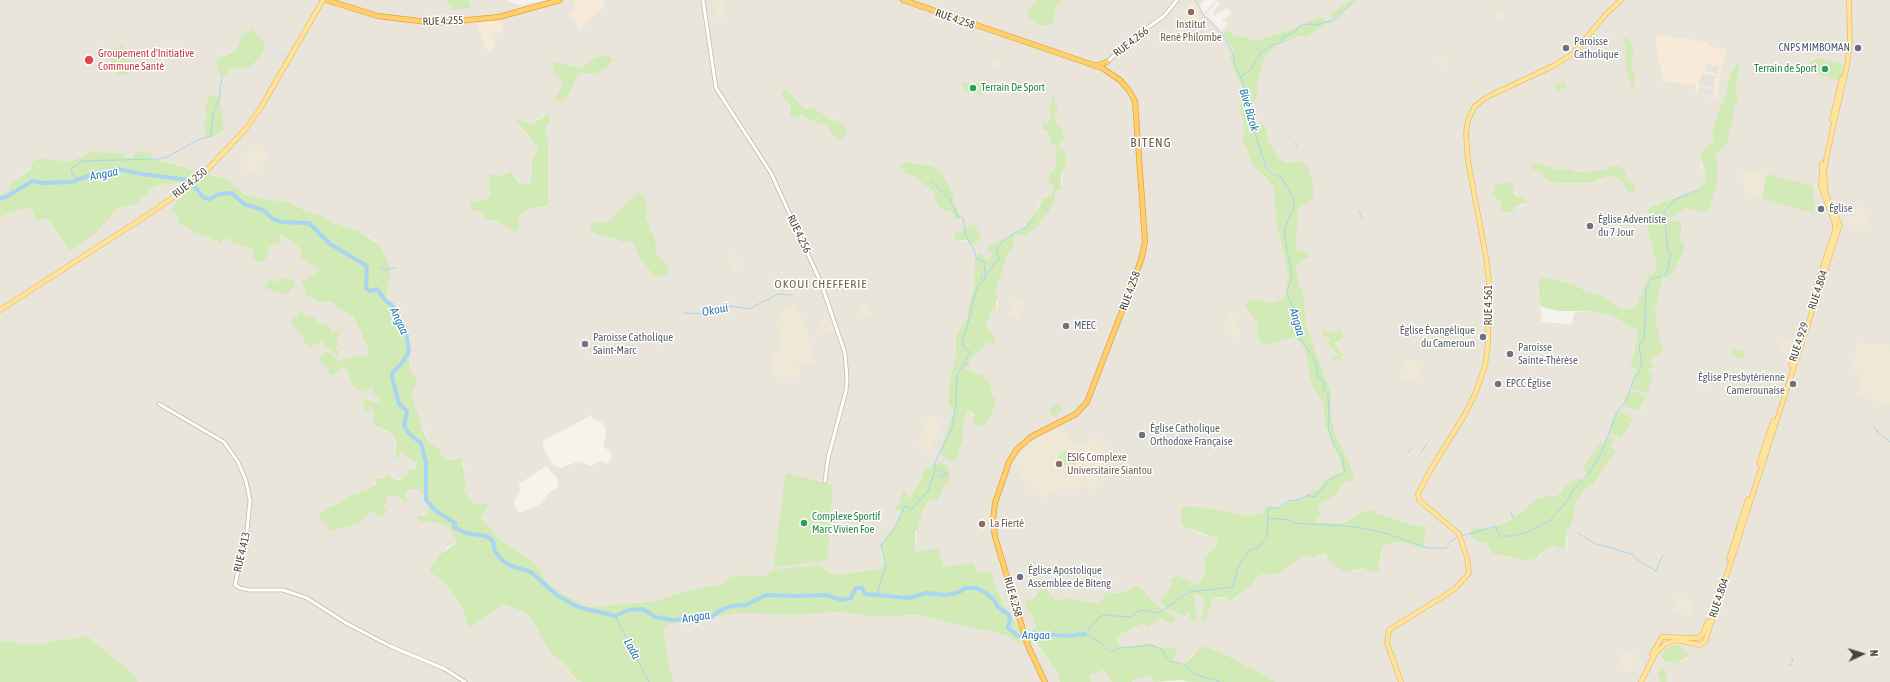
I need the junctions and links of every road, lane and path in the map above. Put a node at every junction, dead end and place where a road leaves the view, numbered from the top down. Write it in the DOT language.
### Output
graph roads {
  1 [pos="324,0"];
  2 [pos="560,0"];
  3 [pos="703,0"];
  4 [pos="903,0"];
  5 [pos="1177,0"];
  6 [pos="1621,0"];
  7 [pos="1848,0"];
  8 [pos="1107,62"];
  9 [pos="1093,66"];
  10 [pos="1102,68"];
  11 [pos="1109,72"];
  12 [pos="1835,224"];
  13 [pos="1840,224"];
  14 [pos="0,310"];
  15 [pos="159,404"];
  16 [pos="825,481"];
  17 [pos="1666,636"];
  18 [pos="1700,637"];
  19 [pos="1659,640"];
  20 [pos="1666,643"];
  21 [pos="1703,643"];
  22 [pos="465,682"];
  23 [pos="1045,682"];
  24 [pos="1401,682"];
  25 [pos="1639,682"];
  1 -- 2 [label="highway, RUE 4.255"];
  1 -- 14 [label="main road, RUE 4.250"];
  3 -- 16 [label="street, RUE 4.256"];
  4 -- 9 [label="highway, RUE 4.258"];
  5 -- 8 [label="street, RUE 4.266"];
  6 -- 24 [label="main road, RUE 4.561"];
  7 -- 12 [label="main road"];
  7 -- 13 [label="main road"];
  8 -- 9 [label="highway"];
  8 -- 10 [label="street, RUE 4.266"];
  8 -- 11 [label="highway"];
  9 -- 10 [label="highway, RUE 4.258"];
  10 -- 11 [label="highway, RUE 4.258"];
  11 -- 23 [label="highway, RUE 4.258"];
  12 -- 13 [label="main road"];
  12 -- 18 [label="main road, RUE 4.929"];
  13 -- 21 [label="main road, RUE 4.804"];
  15 -- 22 [label="street, RUE 4.413"];
  17 -- 18 [label="main road"];
  17 -- 19 [label="main road"];
  17 -- 20 [label="main road"];
  18 -- 21 [label="main road"];
  19 -- 20 [label="main road"];
  19 -- 25 [label="main road"];
  20 -- 21 [label="main road"];
  20 -- 25 [label="main road"];
}
